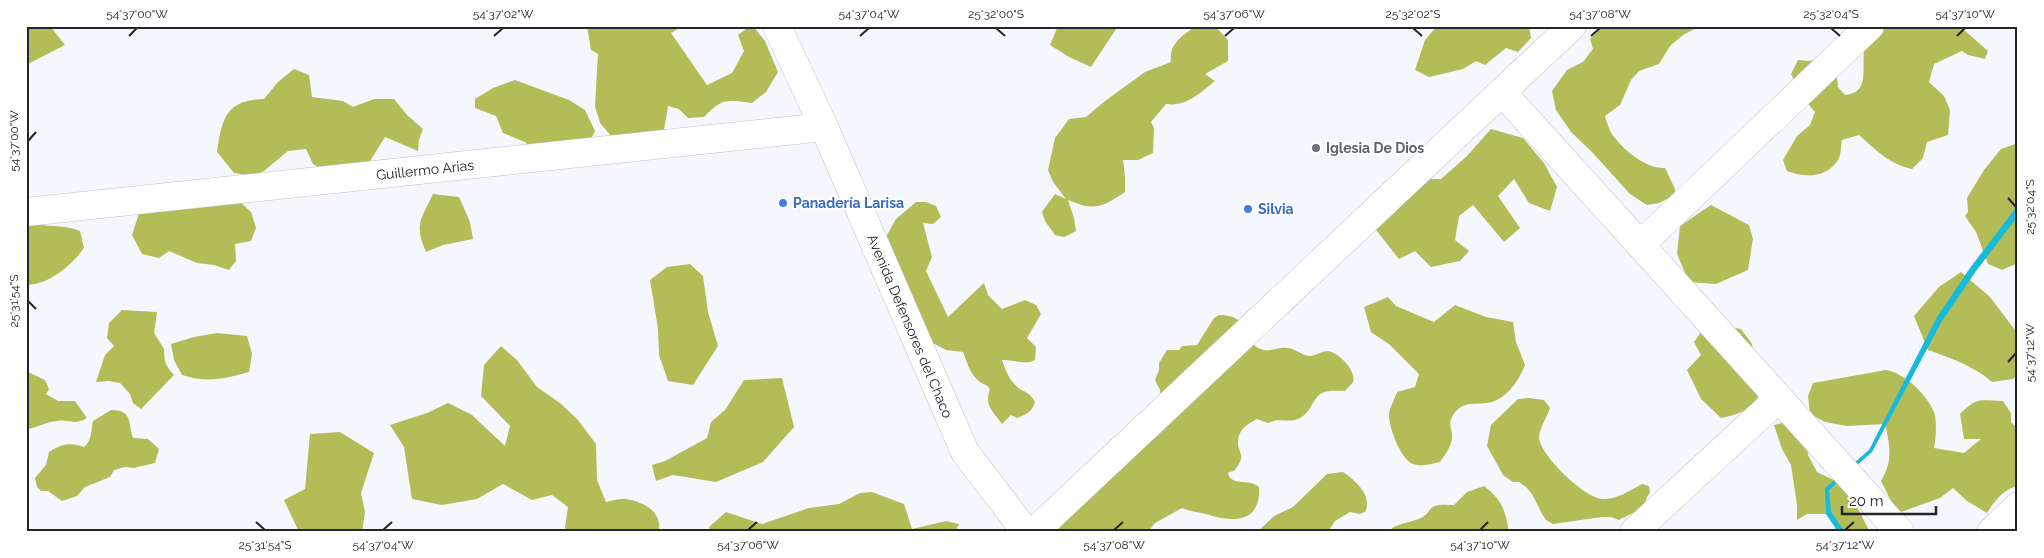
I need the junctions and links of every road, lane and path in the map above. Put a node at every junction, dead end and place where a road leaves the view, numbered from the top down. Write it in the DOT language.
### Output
graph roads {
  1 [pos="776,26"];
  2 [pos="1572,26"];
  3 [pos="1870,26"];
  4 [pos="1502,92"];
  5 [pos="824,127"];
  6 [pos="26,212"];
  7 [pos="1641,244"];
  8 [pos="1779,398"];
  9 [pos="2018,506"];
  10 [pos="1026,532"];
  11 [pos="1034,532"];
  12 [pos="1634,532"];
  13 [pos="1900,532"];
  14 [pos="1991,532"];
  1 -- 5 [label="street, Avenida Defensores del Chaco"];
  2 -- 4 [label="street"];
  3 -- 7 [label="street"];
  4 -- 7 [label="street"];
  4 -- 11 [label="street"];
  5 -- 6 [label="street, Guillermo Arias"];
  5 -- 10 [label="street, Avenida Defensores del Chaco"];
  7 -- 8 [label="street"];
  8 -- 12 [label="street"];
  8 -- 13 [label="street"];
  9 -- 14 [label="street"];
}
